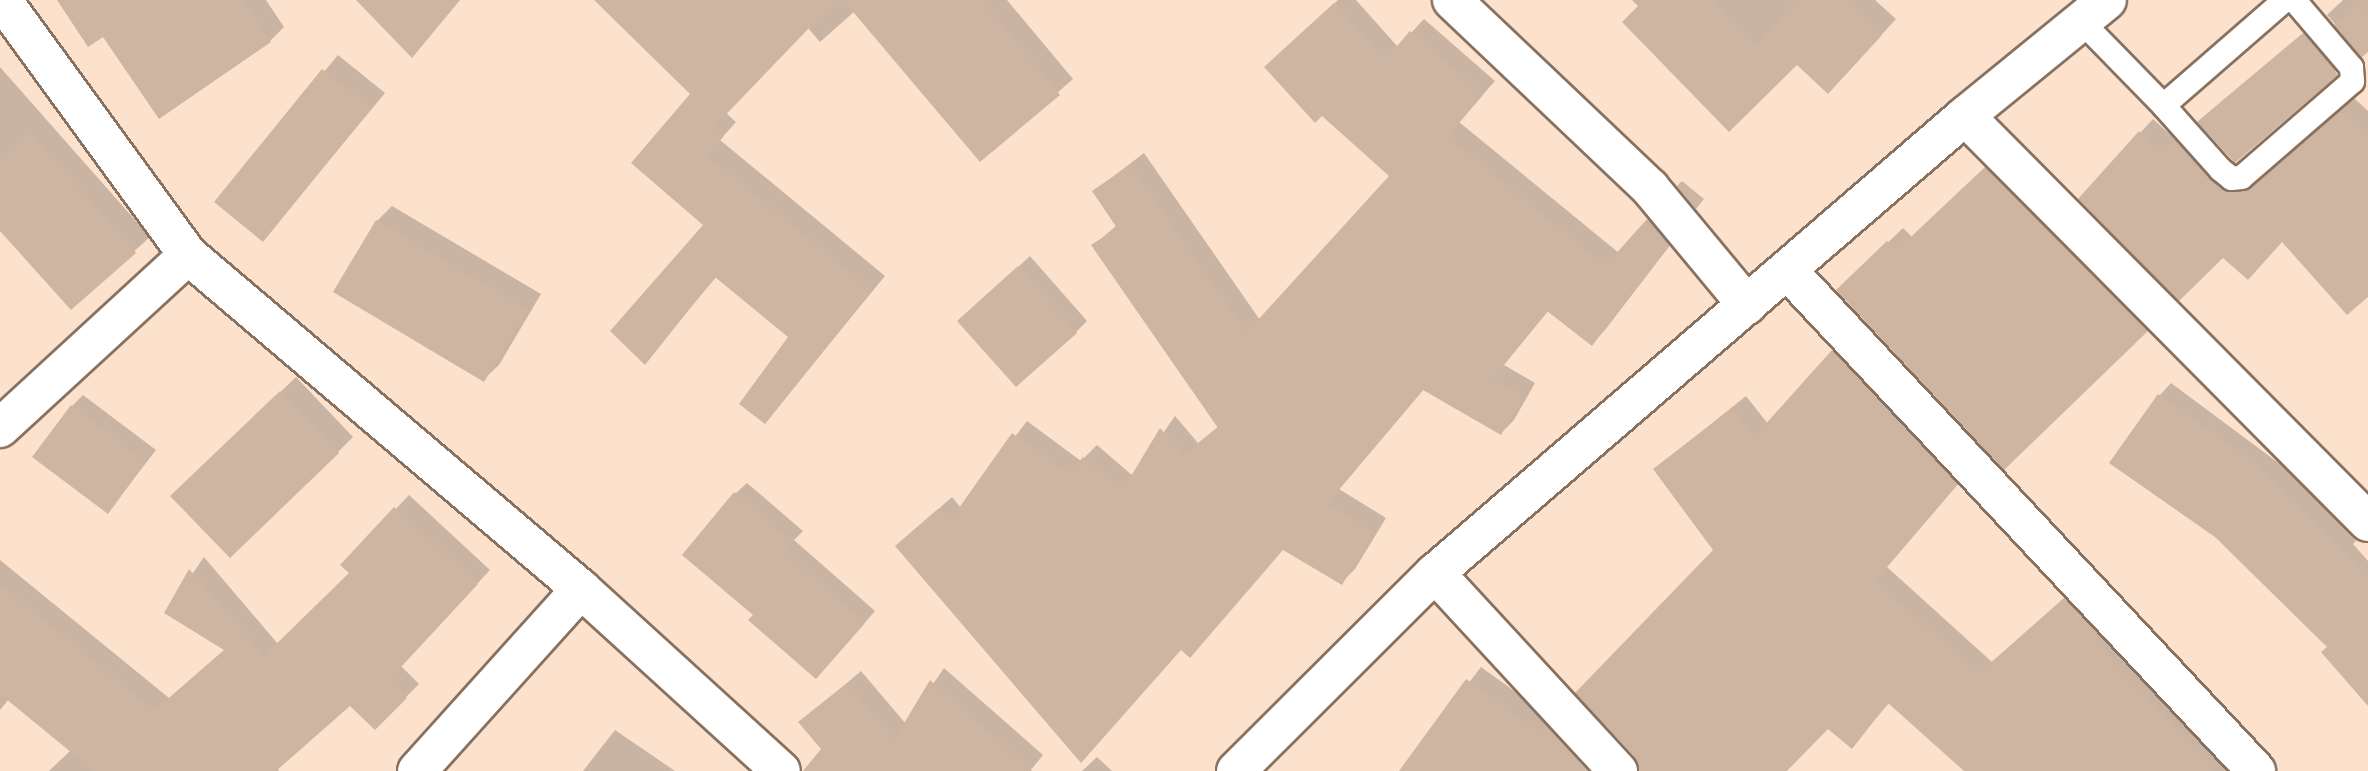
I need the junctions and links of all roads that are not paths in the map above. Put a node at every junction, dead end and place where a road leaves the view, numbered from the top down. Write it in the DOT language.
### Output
graph roads {
  1 [pos="2,0"];
  2 [pos="1452,0"];
  3 [pos="2284,0"];
  4 [pos="2294,0"];
  5 [pos="2094,11"];
  6 [pos="2163,105"];
  7 [pos="1965,116"];
  8 [pos="188,255"];
  9 [pos="1788,271"];
  10 [pos="1747,305"];
  11 [pos="0,428"];
  12 [pos="2368,522"];
  13 [pos="1435,573"];
  14 [pos="581,589"];
  15 [pos="417,771"];
  16 [pos="780,771"];
  17 [pos="1236,771"];
  18 [pos="1618,771"];
  19 [pos="2256,771"];
  1 -- 8 [label="street"];
  2 -- 10 [label="street"];
  3 -- 6 [label="lane"];
  4 -- 6 [label="lane"];
  5 -- 6 [label="lane"];
  5 -- 7 [label="street"];
  7 -- 9 [label="street"];
  7 -- 12 [label="street"];
  8 -- 11 [label="street"];
  8 -- 14 [label="street"];
  9 -- 10 [label="street"];
  9 -- 19 [label="street"];
  10 -- 13 [label="street"];
  13 -- 17 [label="street"];
  13 -- 18 [label="street"];
  14 -- 15 [label="street"];
  14 -- 16 [label="street"];
}
